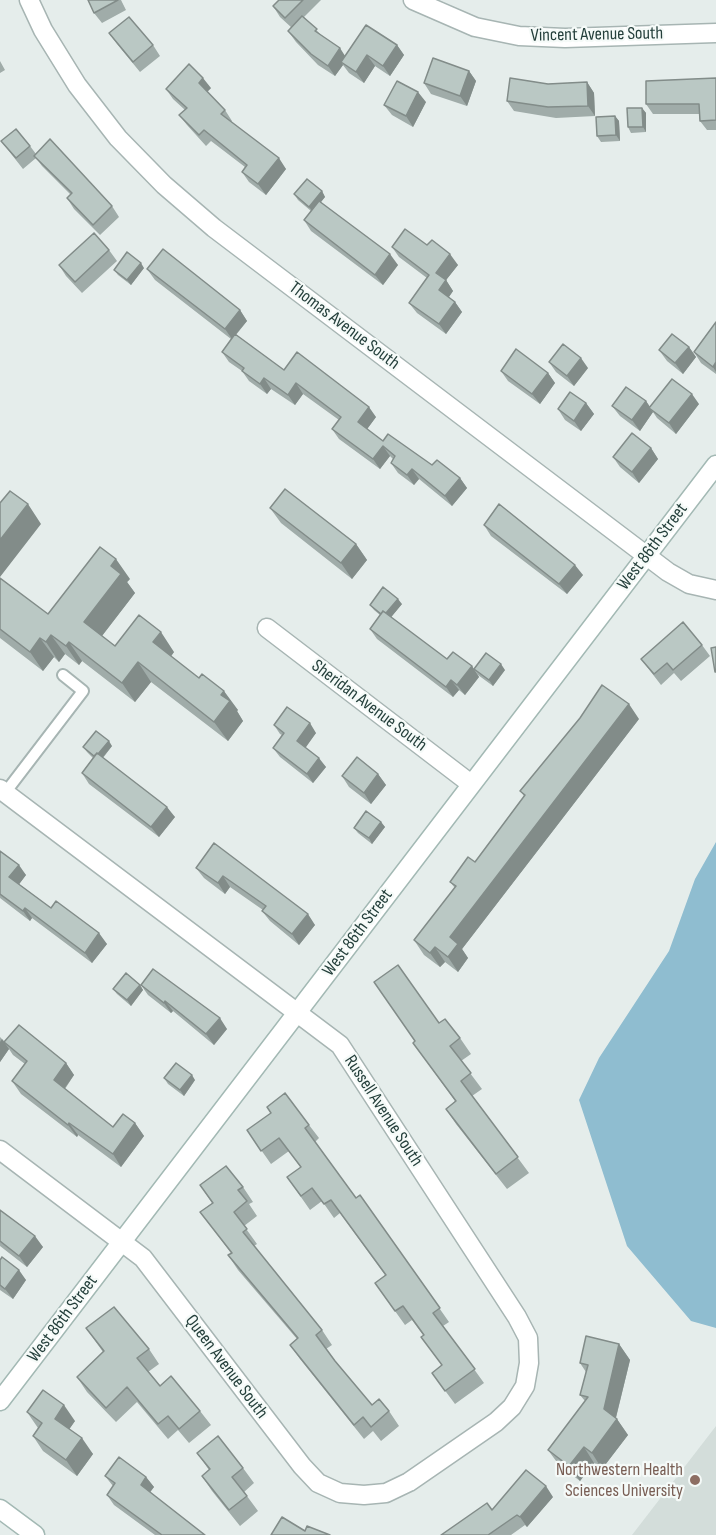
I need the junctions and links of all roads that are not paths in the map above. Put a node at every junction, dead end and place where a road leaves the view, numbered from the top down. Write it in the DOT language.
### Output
graph roads {
  1 [pos="29,0"];
  2 [pos="413,0"];
  3 [pos="716,33"];
  4 [pos="716,465"];
  5 [pos="647,556"];
  6 [pos="716,590"];
  7 [pos="267,628"];
  8 [pos="63,675"];
  9 [pos="471,784"];
  10 [pos="3,791"];
  11 [pos="298,1012"];
  12 [pos="0,1150"];
  13 [pos="122,1242"];
  14 [pos="0,1401"];
  15 [pos="469,1440"];
  16 [pos="0,1509"];
  17 [pos="34,1535"];
  1 -- 5 [label="street, Thomas Avenue South"];
  2 -- 3 [label="street, Vincent Avenue South"];
  4 -- 5 [label="street, West 86th Street"];
  5 -- 6 [label="street, Thomas Avenue South"];
  5 -- 9 [label="street, West 86th Street"];
  7 -- 9 [label="street, Sheridan Avenue South"];
  8 -- 10 [label="lane"];
  9 -- 11 [label="street, West 86th Street"];
  10 -- 11 [label="street, Russell Avenue South"];
  11 -- 13 [label="street, West 86th Street"];
  11 -- 15 [label="street, Russell Avenue South"];
  12 -- 13 [label="street, Queen Avenue South"];
  13 -- 14 [label="street, West 86th Street"];
  13 -- 15 [label="street, Queen Avenue South"];
  16 -- 17 [label="street"];
}
